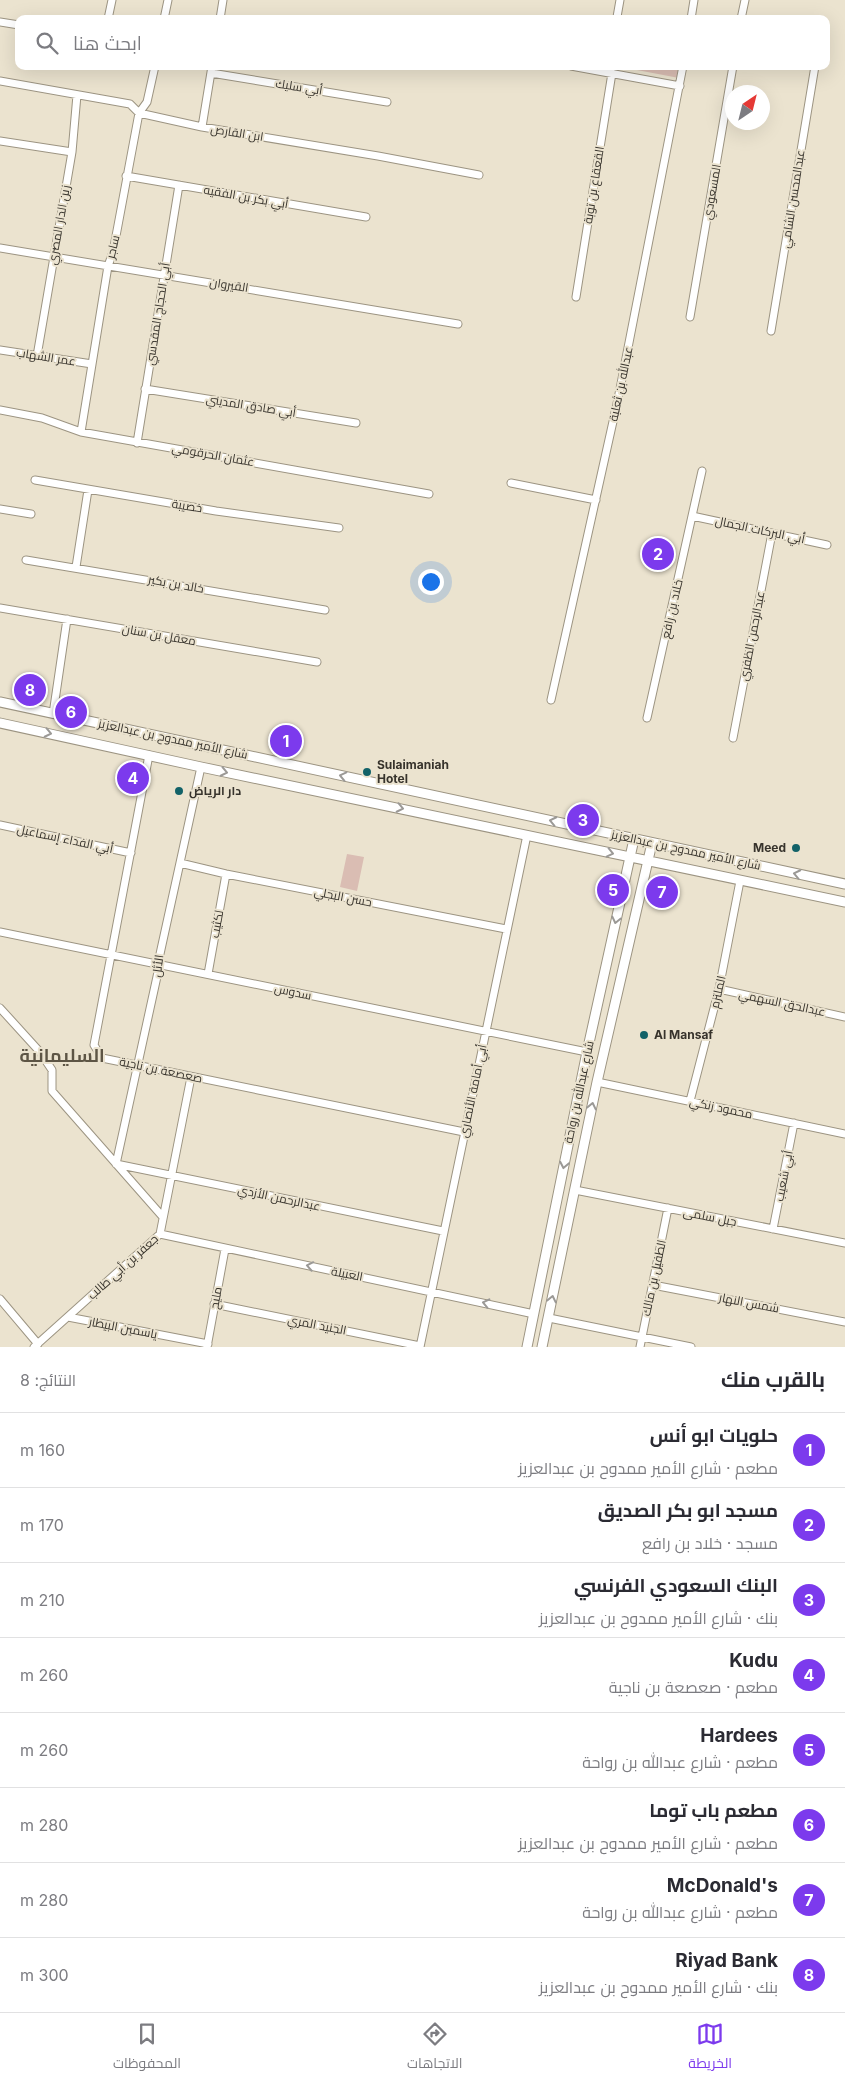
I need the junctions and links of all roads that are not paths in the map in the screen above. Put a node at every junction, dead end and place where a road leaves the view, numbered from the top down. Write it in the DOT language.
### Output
graph roads {
  1 [pos="112,0"];
  2 [pos="168,0"];
  3 [pos="223,0"];
  4 [pos="620,0"];
  5 [pos="694,0"];
  6 [pos="744,0"];
  7 [pos="109,15"];
  8 [pos="165,15"];
  9 [pos="221,15"];
  10 [pos="617,15"];
  11 [pos="692,15"];
  12 [pos="742,15"];
  13 [pos="0,22"];
  14 [pos="15,24"];
  15 [pos="154,70"];
  16 [pos="211,70"];
  17 [pos="594,70"];
  18 [pos="682,70"];
  19 [pos="732,70"];
  20 [pos="813,70"];
  21 [pos="612,73"];
  22 [pos="0,82"];
  23 [pos="680,86"];
  24 [pos="77,94"];
  25 [pos="387,102"];
  26 [pos="139,114"];
  27 [pos="202,127"];
  28 [pos="0,141"];
  29 [pos="72,152"];
  30 [pos="478,175"];
  31 [pos="126,176"];
  32 [pos="179,185"];
  33 [pos="366,217"];
  34 [pos="0,248"];
  35 [pos="54,257"];
  36 [pos="108,266"];
  37 [pos="164,275"];
  38 [pos="576,297"];
  39 [pos="690,317"];
  40 [pos="458,324"];
  41 [pos="770,331"];
  42 [pos="0,350"];
  43 [pos="37,356"];
  44 [pos="92,364"];
  45 [pos="145,389"];
  46 [pos="0,410"];
  47 [pos="356,423"];
  48 [pos="81,432"];
  49 [pos="137,442"];
  50 [pos="702,471"];
  51 [pos="35,480"];
  52 [pos="511,483"];
  53 [pos="88,490"];
  54 [pos="429,494"];
  55 [pos="596,500"];
  56 [pos="0,509"];
  57 [pos="31,514"];
  58 [pos="692,516"];
  59 [pos="339,528"];
  60 [pos="772,533"];
  61 [pos="827,545"];
  62 [pos="26,560"];
  63 [pos="76,567"];
  64 [pos="0,608"];
  65 [pos="325,610"];
  66 [pos="67,619"];
  67 [pos="317,662"];
  68 [pos="551,700"];
  69 [pos="0,702"];
  70 [pos="53,714"];
  71 [pos="647,718"];
  72 [pos="0,723"];
  73 [pos="733,738"];
  74 [pos="149,755"];
  75 [pos="201,767"];
  76 [pos="0,825"];
  77 [pos="527,835"];
  78 [pos="634,839"];
  79 [pos="652,842"];
  80 [pos="131,853"];
  81 [pos="630,858"];
  82 [pos="648,862"];
  83 [pos="180,863"];
  84 [pos="226,874"];
  85 [pos="740,881"];
  86 [pos="845,884"];
  87 [pos="845,902"];
  88 [pos="506,929"];
  89 [pos="0,932"];
  90 [pos="111,954"];
  91 [pos="158,963"];
  92 [pos="208,974"];
  93 [pos="719,990"];
  94 [pos="0,1008"];
  95 [pos="845,1017"];
  96 [pos="485,1031"];
  97 [pos="587,1052"];
  98 [pos="138,1066"];
  99 [pos="191,1077"];
  100 [pos="597,1082"];
  101 [pos="690,1101"];
  102 [pos="794,1123"];
  103 [pos="464,1132"];
  104 [pos="845,1134"];
  105 [pos="116,1164"];
  106 [pos="170,1176"];
  107 [pos="575,1190"];
  108 [pos="668,1208"];
  109 [pos="162,1216"];
  110 [pos="773,1229"];
  111 [pos="443,1231"];
  112 [pos="160,1234"];
  113 [pos="845,1243"];
  114 [pos="225,1249"];
  115 [pos="653,1285"];
  116 [pos="432,1291"];
  117 [pos="0,1299"];
  118 [pos="214,1304"];
  119 [pos="534,1314"];
  120 [pos="68,1317"];
  121 [pos="549,1318"];
  122 [pos="845,1322"];
  123 [pos="641,1337"];
  124 [pos="36,1345"];
  125 [pos="208,1346"];
  126 [pos="420,1346"];
  127 [pos="527,1347"];
  128 [pos="542,1347"];
  129 [pos="640,1347"];
  130 [pos="691,1347"];
  1 -- 7 [label="street"];
  2 -- 8 [label="street"];
  3 -- 9 [label="street"];
  4 -- 10 [label="street"];
  5 -- 11 [label="street"];
  6 -- 12 [label="street"];
  13 -- 14 [label="street"];
  15 -- 26 [label="street, ساجر"];
  16 -- 25 [label="street, أبي سليك"];
  16 -- 27 [label="street"];
  17 -- 21 [label="street"];
  18 -- 23 [label="street, عبدالله بن ثعلبة"];
  19 -- 39 [label="street, المسعودي"];
  20 -- 41 [label="street, عبدالمحسن الشامي"];
  21 -- 23 [label="street"];
  21 -- 38 [label="street, القعقاع بن توبة"];
  22 -- 24 [label="street, ابن القارص"];
  23 -- 55 [label="street, عبدالله بن ثعلبة"];
  24 -- 26 [label="street, ابن القارص"];
  24 -- 29 [label="street, زين الدار المصري"];
  26 -- 27 [label="street, ابن القارص"];
  26 -- 31 [label="street, ساجر"];
  27 -- 30 [label="street, ابن القارص"];
  28 -- 29 [label="street"];
  29 -- 35 [label="street, زين الدار المصري"];
  31 -- 32 [label="street, أبي بكر بن الفقيه"];
  31 -- 36 [label="street, ساجر"];
  32 -- 33 [label="street, أبي بكر بن الفقيه"];
  32 -- 37 [label="street, أبي الحجاج المقدسي"];
  34 -- 35 [label="street, القيروان"];
  35 -- 36 [label="street, القيروان"];
  35 -- 43 [label="street, زين الدار المصري"];
  36 -- 37 [label="street, القيروان"];
  36 -- 44 [label="street, ساجر"];
  37 -- 40 [label="street, القيروان"];
  37 -- 45 [label="street, أبي الحجاج المقدسي"];
  42 -- 43 [label="street, عمر الشهاب"];
  43 -- 44 [label="street, عمر الشهاب"];
  44 -- 48 [label="street, ساجر"];
  45 -- 47 [label="street, أبي صادق المديني"];
  45 -- 49 [label="street, أبي الحجاج المقدسي"];
  46 -- 48 [label="street, عثمان الحرقومي"];
  48 -- 49 [label="street, عثمان الحرقومي"];
  49 -- 54 [label="street, عثمان الحرقومي"];
  50 -- 58 [label="street, خلاد بن رافع"];
  51 -- 53 [label="street, خصيبة"];
  52 -- 55 [label="street"];
  53 -- 59 [label="street, خصيبة"];
  53 -- 63 [label="street"];
  55 -- 68 [label="street, عبدالله بن ثعلبة"];
  56 -- 57 [label="street"];
  58 -- 60 [label="street, أبي البركات الجمال"];
  58 -- 71 [label="street, خلاد بن رافع"];
  60 -- 61 [label="street, أبي البركات الجمال"];
  60 -- 73 [label="street, عبدالرحمن الظفري"];
  62 -- 63 [label="street, خالد بن بكير"];
  63 -- 65 [label="street, خالد بن بكير"];
  64 -- 66 [label="street, معقل بن سنان"];
  66 -- 67 [label="street, معقل بن سنان"];
  66 -- 70 [label="street"];
  69 -- 70 [label="street, شارع الأمير ممدوح بن عبدالعزيز"];
  78 -- 70 [label="street, شارع الأمير ممدوح بن عبدالعزيز, one-way"];
  72 -- 74 [label="street, شارع الأمير ممدوح بن عبدالعزيز, one-way"];
  74 -- 75 [label="street, شارع الأمير ممدوح بن عبدالعزيز"];
  74 -- 80 [label="street, صعصعة بن ناجية"];
  75 -- 77 [label="street, شارع الأمير ممدوح بن عبدالعزيز, one-way"];
  75 -- 83 [label="street, الأثل"];
  76 -- 80 [label="street, أبي الفداء إسماعيل"];
  77 -- 81 [label="street, شارع الأمير ممدوح بن عبدالعزيز, one-way"];
  77 -- 88 [label="street, أبي أمامة الأنصاري"];
  78 -- 79 [label="street, شارع الأمير ممدوح بن عبدالعزيز"];
  78 -- 81 [label="street, شارع عبدالله بن رواحة"];
  79 -- 82 [label="street, شارع عبدالله بن رواحة"];
  86 -- 79 [label="street, شارع الأمير ممدوح بن عبدالعزيز, one-way"];
  80 -- 90 [label="street, صعصعة بن ناجية"];
  81 -- 82 [label="street, شارع الأمير ممدوح بن عبدالعزيز"];
  81 -- 97 [label="street, شارع عبدالله بن رواحة, one-way"];
  82 -- 85 [label="street, شارع الأمير ممدوح بن عبدالعزيز"];
  82 -- 100 [label="street, شارع عبدالله بن رواحة"];
  83 -- 84 [label="street, حسن البجلي"];
  83 -- 91 [label="street, الأثل"];
  84 -- 88 [label="street, حسن البجلي"];
  84 -- 92 [label="street, لكثيب"];
  85 -- 87 [label="street, شارع الأمير ممدوح بن عبدالعزيز"];
  85 -- 93 [label="street, الملتزم"];
  88 -- 96 [label="street, أبي أمامة الأنصاري"];
  89 -- 90 [label="street, سدوس"];
  90 -- 91 [label="street, سدوس"];
  90 -- 98 [label="street, صعصعة بن ناجية"];
  91 -- 92 [label="street, سدوس"];
  91 -- 98 [label="street, الأثل"];
  92 -- 96 [label="street, سدوس"];
  93 -- 95 [label="street, عبدالحق السهمي"];
  93 -- 101 [label="street, الملتزم"];
  94 -- 105 [label="street"];
  96 -- 97 [label="street, سدوس"];
  96 -- 103 [label="street, أبي أمامة الأنصاري"];
  97 -- 119 [label="street, شارع عبدالله بن رواحة, one-way"];
  98 -- 99 [label="street, صعصعة بن ناجية"];
  98 -- 105 [label="street, الأثل"];
  99 -- 103 [label="street, صعصعة بن ناجية"];
  99 -- 106 [label="street, جعفر بن أبي طالب"];
  100 -- 101 [label="street, محمود زنكي"];
  107 -- 100 [label="street, شارع عبدالله بن رواحة, one-way"];
  101 -- 102 [label="street, محمود زنكي"];
  102 -- 104 [label="street, محمود زنكي"];
  102 -- 110 [label="street, أبي شعيب"];
  103 -- 111 [label="street, أبي أمامة الأنصاري"];
  105 -- 106 [label="street, عبدالرحمن الأزدي"];
  105 -- 109 [label="street"];
  106 -- 109 [label="street, جعفر بن أبي طالب"];
  106 -- 111 [label="street, عبدالرحمن الأزدي"];
  107 -- 108 [label="street, جبل سلمى"];
  121 -- 107 [label="street, شارع عبدالله بن رواحة, one-way"];
  108 -- 110 [label="street, جبل سلمى"];
  108 -- 115 [label="street, الطفيل بن مالك"];
  109 -- 112 [label="street, جعفر بن أبي طالب"];
  110 -- 113 [label="street, جبل سلمى"];
  111 -- 116 [label="street, أبي أمامة الأنصاري"];
  112 -- 114 [label="street, العبيلة"];
  112 -- 120 [label="street, جعفر بن أبي طالب"];
  116 -- 114 [label="street, العبيلة, one-way"];
  114 -- 118 [label="street, مليح"];
  115 -- 122 [label="street, شمس النهار"];
  115 -- 123 [label="street, الطفيل بن مالك"];
  119 -- 116 [label="street, العبيلة, one-way"];
  116 -- 126 [label="street, أبي أمامة الأنصاري"];
  117 -- 124 [label="street"];
  118 -- 125 [label="street, مليح"];
  118 -- 126 [label="street, الجنيد المري"];
  119 -- 127 [label="street, شارع عبدالله بن رواحة"];
  120 -- 124 [label="street, جعفر بن أبي طالب"];
  120 -- 125 [label="street, ياسمين البيطار"];
  121 -- 123 [label="street"];
  121 -- 128 [label="street, شارع عبدالله بن رواحة"];
  123 -- 129 [label="street, الطفيل بن مالك"];
  123 -- 130 [label="street"];
}
